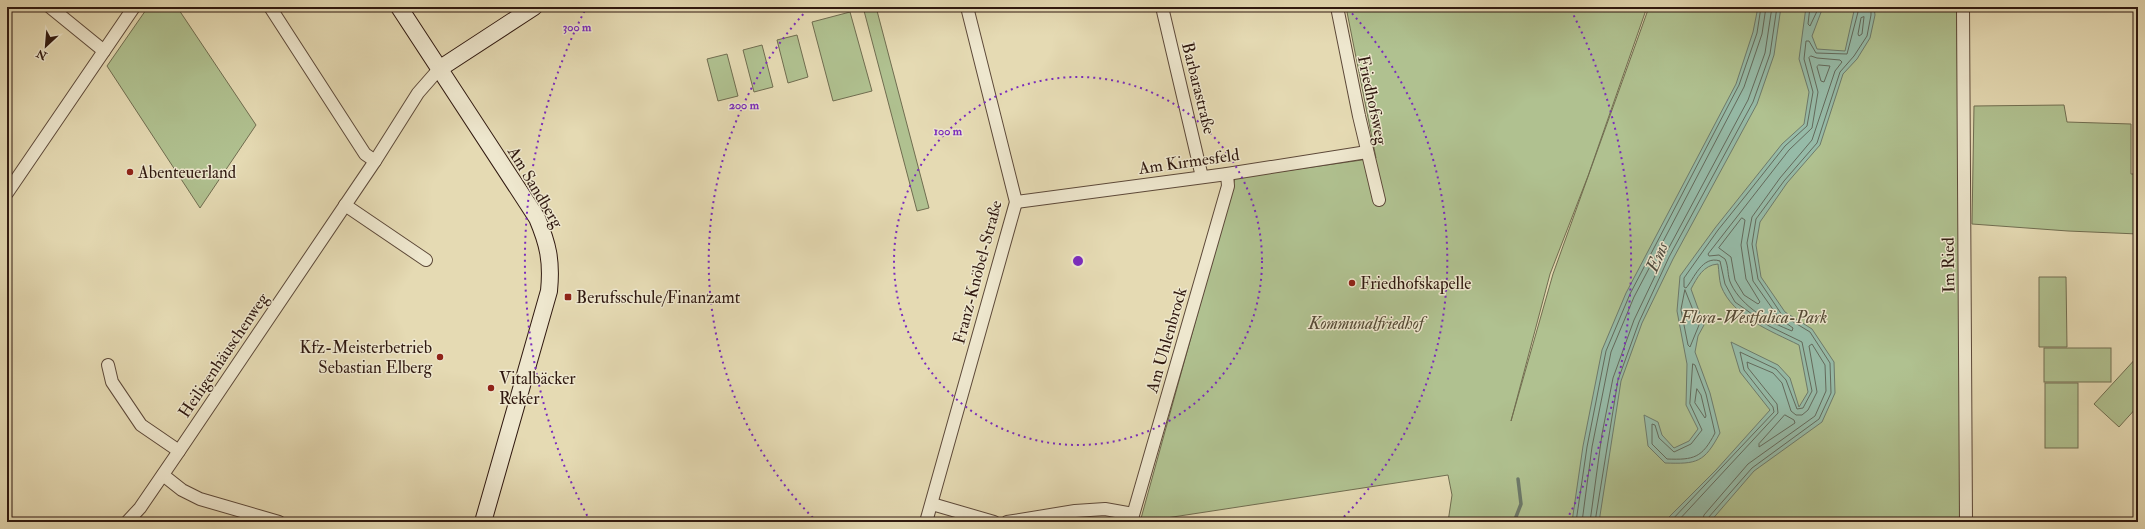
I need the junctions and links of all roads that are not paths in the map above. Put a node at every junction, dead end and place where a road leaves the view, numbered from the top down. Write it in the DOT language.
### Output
graph roads {
  1 [pos="50,7"];
  2 [pos="134,7"];
  3 [pos="270,7"];
  4 [pos="400,7"];
  5 [pos="534,7"];
  6 [pos="967,7"];
  7 [pos="1162,7"];
  8 [pos="1337,7"];
  9 [pos="1963,7"];
  10 [pos="104,51"];
  11 [pos="440,69"];
  12 [pos="1367,152"];
  13 [pos="375,161"];
  14 [pos="1227,174"];
  15 [pos="1202,177"];
  16 [pos="7,192"];
  17 [pos="1379,200"];
  18 [pos="1016,202"];
  19 [pos="345,205"];
  20 [pos="426,260"];
  21 [pos="108,365"];
  22 [pos="179,451"];
  23 [pos="163,475"];
  24 [pos="932,504"];
  25 [pos="1132,518"];
  26 [pos="127,522"];
  27 [pos="279,522"];
  28 [pos="483,522"];
  29 [pos="926,522"];
  30 [pos="994,522"];
  31 [pos="1007,522"];
  32 [pos="1966,522"];
  1 -- 10 [label="street"];
  2 -- 10 [label="street"];
  3 -- 13 [label="street"];
  4 -- 11 [label="main road, Am Sandberg"];
  5 -- 11 [label="main road"];
  6 -- 18 [label="street, Franz-Knöbel-Straße"];
  7 -- 15 [label="street, Barbarastraße"];
  8 -- 12 [label="street, Friedhofsweg"];
  9 -- 32 [label="street, Im Ried"];
  10 -- 16 [label="street"];
  11 -- 13 [label="street, Heiligenhäuschenweg"];
  11 -- 28 [label="main road, Am Sandberg"];
  12 -- 14 [label="street, Am Kirmesfeld"];
  12 -- 17 [label="street, Friedhofsweg"];
  13 -- 19 [label="street, Heiligenhäuschenweg"];
  14 -- 15 [label="street, Am Kirmesfeld"];
  14 -- 25 [label="street, Am Uhlenbrock"];
  15 -- 18 [label="street, Am Kirmesfeld"];
  18 -- 24 [label="street, Franz-Knöbel-Straße"];
  19 -- 20 [label="street"];
  19 -- 22 [label="street, Heiligenhäuschenweg"];
  21 -- 22 [label="street"];
  22 -- 23 [label="street, Heiligenhäuschenweg"];
  23 -- 26 [label="street, Heiligenhäuschenweg"];
  23 -- 27 [label="street"];
  24 -- 29 [label="street, Franz-Knöbel-Straße"];
  24 -- 30 [label="street"];
  25 -- 31 [label="street, Am Uhlenbrock"];
}
